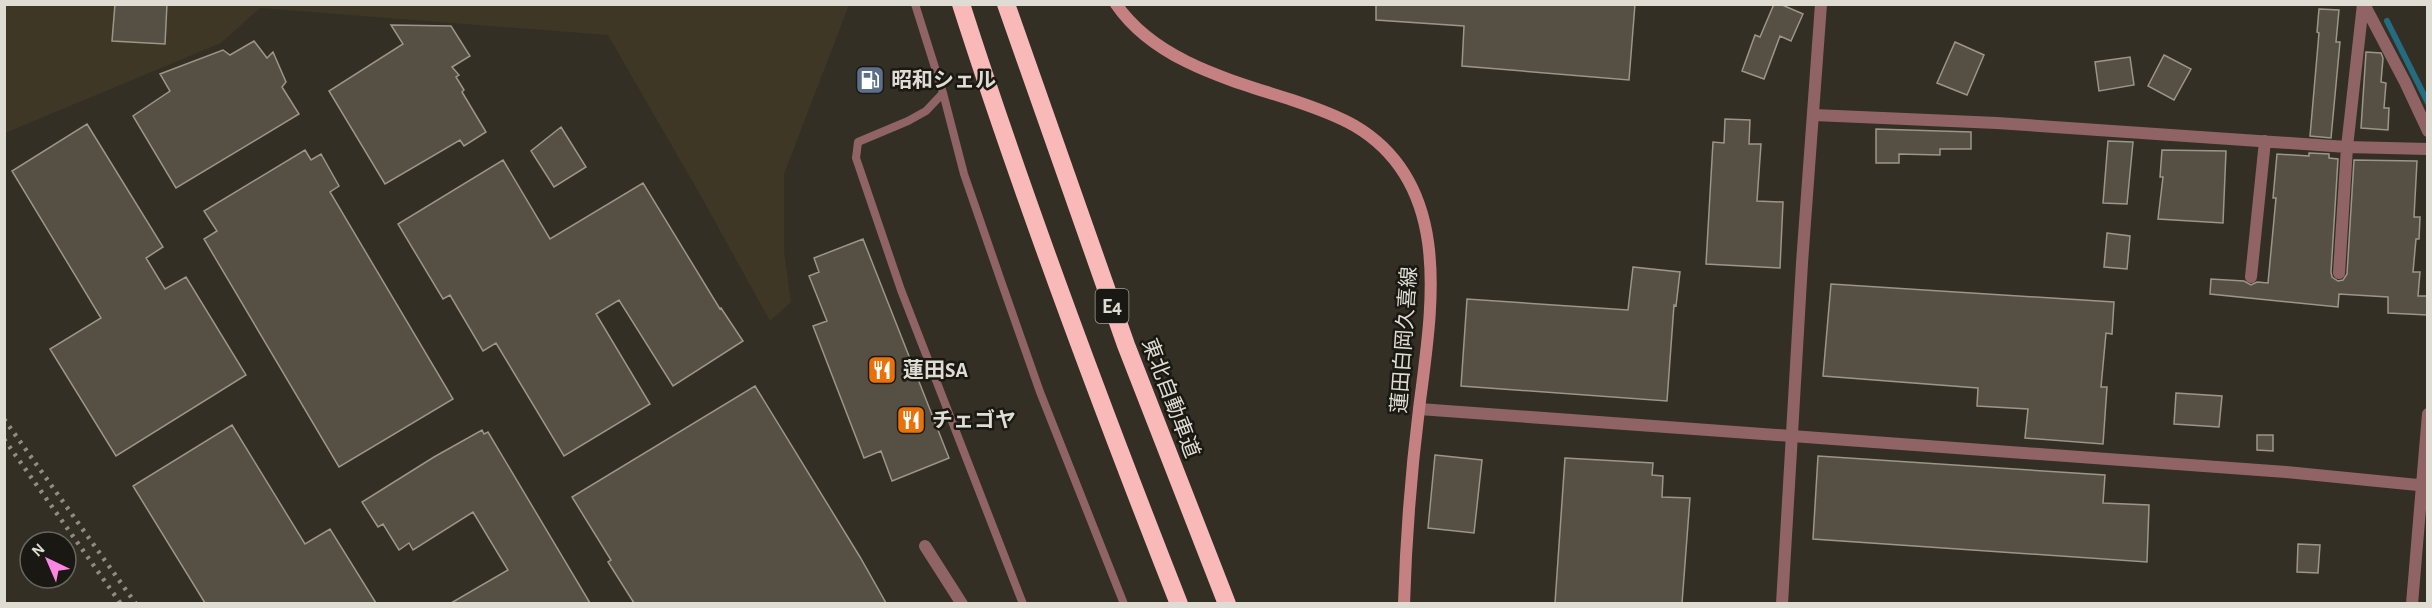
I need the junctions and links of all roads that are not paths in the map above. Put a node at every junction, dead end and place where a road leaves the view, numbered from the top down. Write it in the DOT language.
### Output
graph roads {
  1 [pos="915,4"];
  2 [pos="961,4"];
  3 [pos="1006,4"];
  4 [pos="1116,4"];
  5 [pos="1821,4"];
  6 [pos="2364,4"];
  7 [pos="943,93"];
  8 [pos="1814,115"];
  9 [pos="2427,131"];
  10 [pos="2265,141"];
  11 [pos="2347,147"];
  12 [pos="2427,149"];
  13 [pos="2339,273"];
  14 [pos="2251,277"];
  15 [pos="1419,409"];
  16 [pos="2427,414"];
  17 [pos="1791,435"];
  18 [pos="2425,486"];
  19 [pos="925,546"];
  20 [pos="962,603"];
  21 [pos="1023,603"];
  22 [pos="1124,603"];
  23 [pos="1179,603"];
  24 [pos="1227,603"];
  25 [pos="1404,603"];
  26 [pos="1782,603"];
  27 [pos="2412,603"];
  1 -- 7 [label="lane"];
  2 -- 23 [label="highway, E4"];
  3 -- 24 [label="highway, 東北自動車道 / E4"];
  4 -- 15 [label="main road, 蓮田白岡久喜線"];
  5 -- 8 [label="street"];
  6 -- 9 [label="street"];
  6 -- 11 [label="street"];
  7 -- 21 [label="lane"];
  7 -- 22 [label="lane"];
  8 -- 10 [label="street"];
  8 -- 17 [label="street"];
  10 -- 11 [label="street"];
  10 -- 14 [label="street"];
  11 -- 12 [label="street"];
  11 -- 13 [label="street"];
  15 -- 17 [label="street"];
  15 -- 25 [label="main road, 蓮田白岡久喜線"];
  16 -- 18 [label="street"];
  17 -- 18 [label="street"];
  17 -- 26 [label="street"];
  18 -- 27 [label="street"];
  19 -- 20 [label="street"];
}
